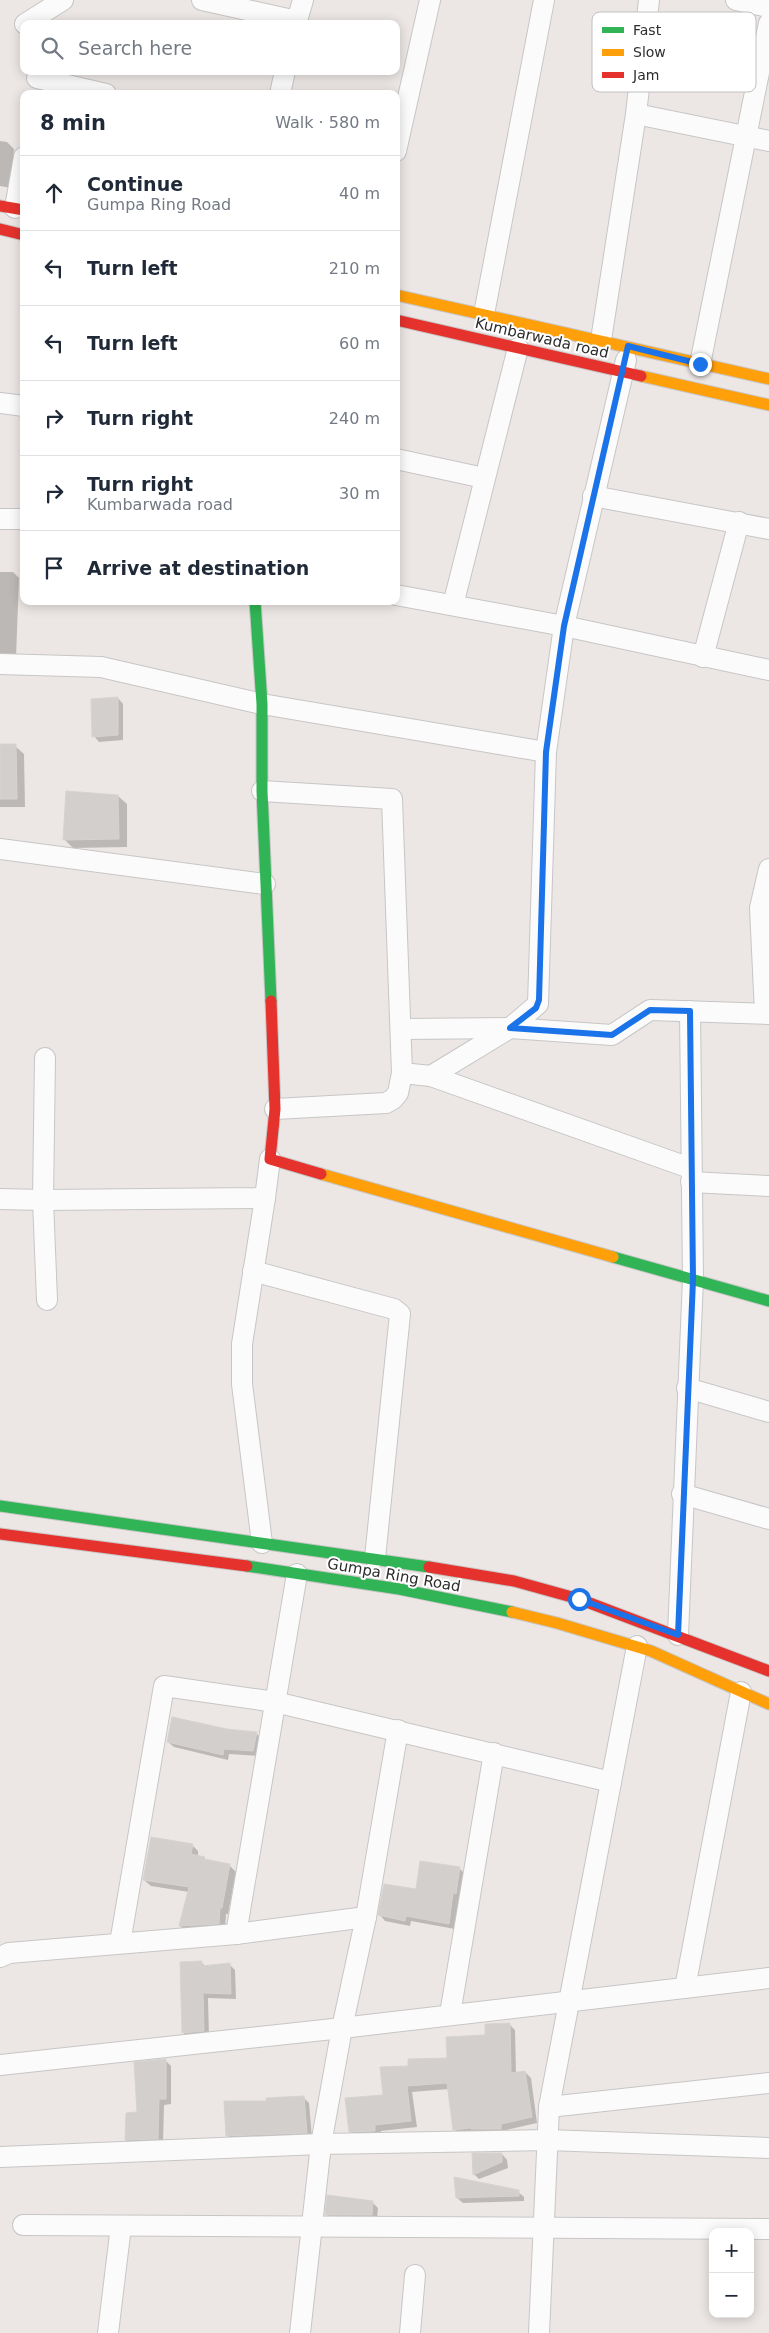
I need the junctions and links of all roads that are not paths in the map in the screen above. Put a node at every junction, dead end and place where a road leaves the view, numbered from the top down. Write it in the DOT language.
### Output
graph roads {
  1 [pos="202,0"];
  2 [pos="303,0"];
  3 [pos="430,0"];
  4 [pos="544,0"];
  5 [pos="736,0"];
  6 [pos="769,8"];
  7 [pos="52,11"];
  8 [pos="34,20"];
  9 [pos="287,20"];
  10 [pos="297,20"];
  11 [pos="769,23"];
  12 [pos="284,75"];
  13 [pos="36,81"];
  14 [pos="756,87"];
  15 [pos="84,90"];
  16 [pos="281,90"];
  17 [pos="639,92"];
  18 [pos="755,92"];
  19 [pos="636,114"];
  20 [pos="400,133"];
  21 [pos="746,137"];
  22 [pos="769,141"];
  23 [pos="20,176"];
  24 [pos="13,208"];
  25 [pos="0,229"];
  26 [pos="20,234"];
  27 [pos="400,296"];
  28 [pos="484,314"];
  29 [pos="400,321"];
  30 [pos="601,340"];
  31 [pos="628,346"];
  32 [pos="518,348"];
  33 [pos="700,364"];
  34 [pos="623,373"];
  35 [pos="769,379"];
  36 [pos="0,403"];
  37 [pos="769,405"];
  38 [pos="20,406"];
  39 [pos="400,460"];
  40 [pos="484,478"];
  41 [pos="593,496"];
  42 [pos="0,518"];
  43 [pos="20,519"];
  44 [pos="740,522"];
  45 [pos="769,529"];
  46 [pos="400,596"];
  47 [pos="255,605"];
  48 [pos="453,605"];
  49 [pos="564,626"];
  50 [pos="703,657"];
  51 [pos="0,664"];
  52 [pos="769,670"];
  53 [pos="262,704"];
  54 [pos="546,752"];
  55 [pos="262,791"];
  56 [pos="0,849"];
  57 [pos="769,870"];
  58 [pos="265,884"];
  59 [pos="690,1011"];
  60 [pos="767,1014"];
  61 [pos="510,1028"];
  62 [pos="402,1029"];
  63 [pos="45,1058"];
  64 [pos="402,1073"];
  65 [pos="431,1076"];
  66 [pos="275,1109"];
  67 [pos="270,1159"];
  68 [pos="691,1175"];
  69 [pos="769,1186"];
  70 [pos="265,1198"];
  71 [pos="0,1199"];
  72 [pos="44,1200"];
  73 [pos="253,1271"];
  74 [pos="693,1280"];
  75 [pos="47,1300"];
  76 [pos="769,1301"];
  77 [pos="687,1388"];
  78 [pos="769,1412"];
  79 [pos="682,1494"];
  80 [pos="0,1506"];
  81 [pos="769,1520"];
  82 [pos="0,1534"];
  83 [pos="262,1543"];
  84 [pos="375,1558"];
  85 [pos="297,1574"];
  86 [pos="678,1635"];
  87 [pos="637,1646"];
  88 [pos="769,1670"];
  89 [pos="741,1692"];
  90 [pos="275,1702"];
  91 [pos="769,1704"];
  92 [pos="398,1730"];
  93 [pos="494,1753"];
  94 [pos="611,1782"];
  95 [pos="366,1917"];
  96 [pos="236,1934"];
  97 [pos="120,1943"];
  98 [pos="0,1957"];
  99 [pos="769,1978"];
  100 [pos="685,1988"];
  101 [pos="568,2001"];
  102 [pos="450,2014"];
  103 [pos="342,2028"];
  104 [pos="0,2065"];
  105 [pos="769,2083"];
  106 [pos="549,2107"];
  107 [pos="547,2140"];
  108 [pos="322,2144"];
  109 [pos="769,2148"];
  110 [pos="0,2157"];
  111 [pos="23,2226"];
  112 [pos="121,2226"];
  113 [pos="313,2228"];
  114 [pos="542,2229"];
  115 [pos="769,2229"];
  116 [pos="415,2275"];
  117 [pos="108,2333"];
  118 [pos="300,2333"];
  119 [pos="410,2333"];
  120 [pos="539,2333"];
  1 -- 9 [label="street"];
  2 -- 10 [label="street"];
  3 -- 20 [label="street"];
  4 -- 28 [label="street"];
  5 -- 6 [label="street"];
  7 -- 8 [label="street"];
  11 -- 14 [label="street"];
  12 -- 16 [label="street"];
  13 -- 15 [label="street"];
  17 -- 19 [label="street"];
  18 -- 21 [label="street"];
  19 -- 21 [label="street"];
  19 -- 30 [label="street"];
  21 -- 22 [label="street"];
  21 -- 33 [label="street"];
  23 -- 24 [label="street"];
  25 -- 26 [label="street"];
  27 -- 28 [label="street, Kumbarwada road"];
  28 -- 30 [label="street, Kumbarwada road"];
  29 -- 32 [label="street, Kumbarwada road"];
  30 -- 31 [label="street, Kumbarwada road"];
  31 -- 33 [label="street, Kumbarwada road"];
  31 -- 34 [label="street"];
  32 -- 34 [label="street, Kumbarwada road"];
  32 -- 40 [label="street"];
  33 -- 35 [label="street, Kumbarwada road"];
  34 -- 37 [label="street, Kumbarwada road"];
  34 -- 41 [label="street"];
  36 -- 38 [label="street"];
  39 -- 40 [label="street"];
  40 -- 48 [label="street"];
  41 -- 44 [label="street"];
  41 -- 49 [label="street"];
  42 -- 43 [label="street"];
  44 -- 45 [label="street"];
  44 -- 50 [label="street"];
  46 -- 48 [label="street"];
  47 -- 53 [label="street"];
  48 -- 49 [label="street"];
  49 -- 50 [label="street"];
  49 -- 54 [label="street"];
  50 -- 52 [label="street"];
  51 -- 53 [label="street"];
  53 -- 54 [label="street"];
  53 -- 55 [label="street"];
  54 -- 61 [label="street"];
  55 -- 58 [label="street"];
  55 -- 62 [label="street"];
  56 -- 58 [label="street"];
  57 -- 60 [label="street"];
  58 -- 66 [label="street"];
  59 -- 60 [label="street"];
  59 -- 61 [label="street"];
  59 -- 68 [label="street"];
  61 -- 62 [label="street"];
  61 -- 65 [label="street"];
  62 -- 64 [label="street"];
  63 -- 72 [label="street"];
  64 -- 65 [label="street"];
  64 -- 66 [label="street"];
  65 -- 68 [label="street"];
  66 -- 67 [label="street"];
  67 -- 70 [label="street"];
  67 -- 74 [label="street"];
  68 -- 69 [label="street"];
  68 -- 74 [label="street"];
  70 -- 72 [label="street"];
  70 -- 73 [label="street"];
  71 -- 72 [label="street"];
  72 -- 75 [label="street"];
  73 -- 83 [label="street"];
  73 -- 84 [label="street"];
  74 -- 76 [label="street"];
  74 -- 77 [label="street"];
  77 -- 78 [label="street"];
  77 -- 79 [label="street"];
  79 -- 81 [label="street"];
  79 -- 86 [label="street"];
  80 -- 83 [label="street, Gumpa Ring Road"];
  82 -- 85 [label="street, Gumpa Ring Road"];
  83 -- 84 [label="street, Gumpa Ring Road"];
  84 -- 86 [label="street, Gumpa Ring Road"];
  85 -- 87 [label="street, Gumpa Ring Road"];
  85 -- 90 [label="street"];
  86 -- 88 [label="street, Gumpa Ring Road"];
  87 -- 89 [label="street, Gumpa Ring Road"];
  87 -- 94 [label="street"];
  89 -- 91 [label="street, Gumpa Ring Road"];
  89 -- 100 [label="street"];
  90 -- 92 [label="street"];
  90 -- 96 [label="street"];
  90 -- 97 [label="street"];
  92 -- 93 [label="street"];
  92 -- 95 [label="street"];
  93 -- 94 [label="street"];
  93 -- 102 [label="street"];
  94 -- 101 [label="street"];
  95 -- 96 [label="street"];
  95 -- 103 [label="street"];
  96 -- 97 [label="street"];
  97 -- 98 [label="street"];
  99 -- 100 [label="street"];
  100 -- 101 [label="street"];
  101 -- 102 [label="street"];
  101 -- 106 [label="street"];
  102 -- 103 [label="street"];
  103 -- 104 [label="street"];
  103 -- 108 [label="street"];
  105 -- 106 [label="street"];
  106 -- 107 [label="street"];
  107 -- 108 [label="street"];
  107 -- 109 [label="street"];
  107 -- 114 [label="street"];
  108 -- 110 [label="street"];
  108 -- 113 [label="street"];
  111 -- 112 [label="street"];
  112 -- 113 [label="street"];
  112 -- 117 [label="street"];
  113 -- 114 [label="street"];
  113 -- 118 [label="street"];
  114 -- 115 [label="street"];
  114 -- 120 [label="street"];
  116 -- 119 [label="street"];
}
